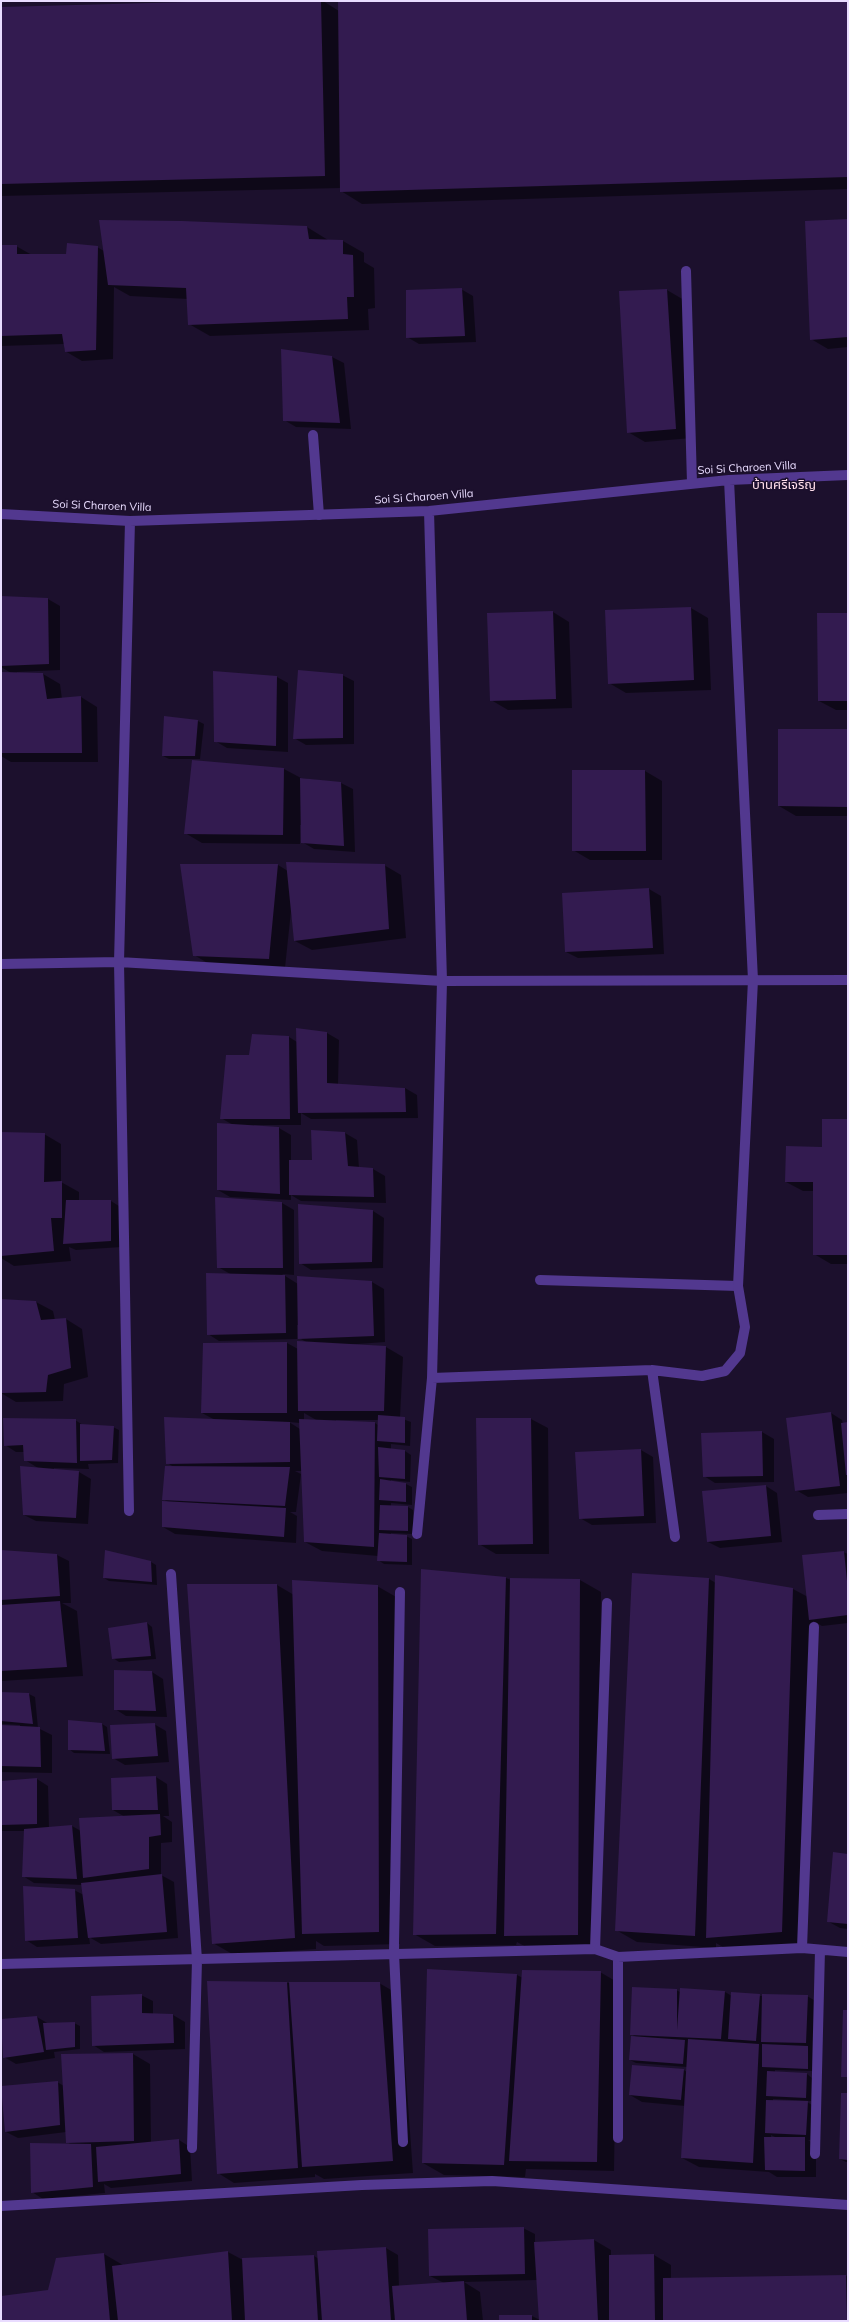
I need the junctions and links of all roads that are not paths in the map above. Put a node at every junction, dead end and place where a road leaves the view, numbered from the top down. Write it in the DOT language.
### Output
graph roads {
  1 [pos="686,271"];
  2 [pos="313,435"];
  3 [pos="848,475"];
  4 [pos="729,480"];
  5 [pos="692,483"];
  6 [pos="428,511"];
  7 [pos="1,514"];
  8 [pos="319,515"];
  9 [pos="130,521"];
  10 [pos="119,962"];
  11 [pos="1,964"];
  12 [pos="753,980"];
  13 [pos="848,980"];
  14 [pos="442,981"];
  15 [pos="540,1280"];
  16 [pos="738,1286"];
  17 [pos="652,1370"];
  18 [pos="432,1378"];
  19 [pos="129,1511"];
  20 [pos="848,1514"];
  21 [pos="818,1515"];
  22 [pos="417,1534"];
  23 [pos="675,1537"];
  24 [pos="171,1574"];
  25 [pos="400,1592"];
  26 [pos="607,1603"];
  27 [pos="814,1627"];
  28 [pos="802,1948"];
  29 [pos="595,1949"];
  30 [pos="820,1950"];
  31 [pos="848,1952"];
  32 [pos="394,1953"];
  33 [pos="618,1957"];
  34 [pos="197,1960"];
  35 [pos="1,1964"];
  36 [pos="618,2138"];
  37 [pos="403,2142"];
  38 [pos="192,2148"];
  39 [pos="815,2154"];
  40 [pos="848,2205"];
  41 [pos="1,2206"];
  1 -- 5 [label="street"];
  2 -- 8 [label="street"];
  3 -- 4 [label="street, Soi Si Charoen Villa"];
  4 -- 5 [label="street, Soi Si Charoen Villa"];
  4 -- 12 [label="street"];
  5 -- 6 [label="street, Soi Si Charoen Villa"];
  6 -- 8 [label="street, Soi Si Charoen Villa"];
  6 -- 14 [label="street"];
  7 -- 9 [label="street, Soi Si Charoen Villa"];
  8 -- 9 [label="street, Soi Si Charoen Villa"];
  9 -- 10 [label="street"];
  10 -- 11 [label="street"];
  10 -- 14 [label="street"];
  10 -- 19 [label="street"];
  12 -- 13 [label="street"];
  12 -- 14 [label="street"];
  12 -- 16 [label="street"];
  14 -- 18 [label="street"];
  15 -- 16 [label="street"];
  16 -- 17 [label="street"];
  17 -- 18 [label="street"];
  17 -- 23 [label="street"];
  18 -- 22 [label="street"];
  20 -- 21 [label="street"];
  24 -- 34 [label="street"];
  25 -- 32 [label="street"];
  26 -- 29 [label="street"];
  27 -- 28 [label="street"];
  28 -- 30 [label="street"];
  28 -- 33 [label="street"];
  29 -- 32 [label="street"];
  29 -- 33 [label="street"];
  30 -- 31 [label="street"];
  30 -- 39 [label="street"];
  32 -- 34 [label="street"];
  32 -- 37 [label="street"];
  33 -- 36 [label="street"];
  34 -- 35 [label="street"];
  34 -- 38 [label="street"];
  40 -- 41 [label="street"];
}
